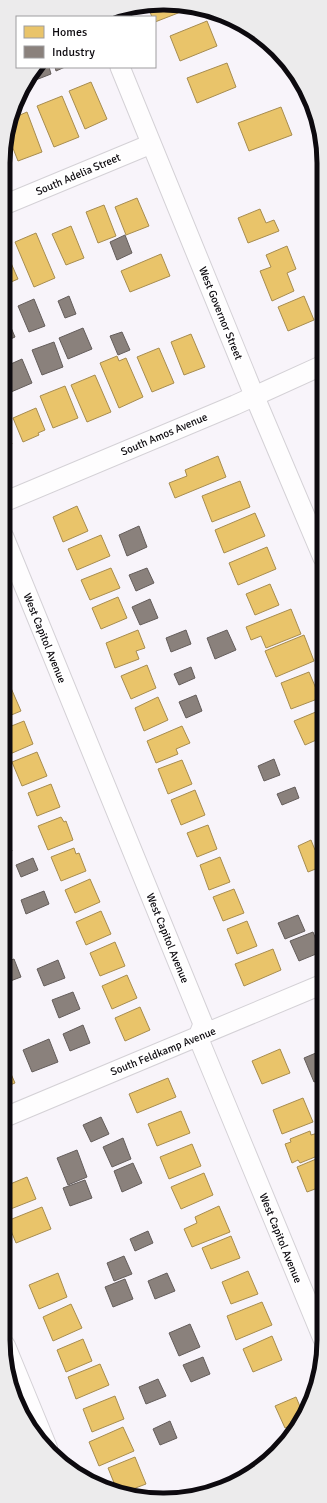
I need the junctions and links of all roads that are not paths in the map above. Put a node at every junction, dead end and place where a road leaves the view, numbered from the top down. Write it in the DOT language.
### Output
graph roads {
  1 [pos="120,68"];
  2 [pos="151,144"];
  3 [pos="10,203"];
  4 [pos="317,368"];
  5 [pos="254,396"];
  6 [pos="10,499"];
  7 [pos="317,544"];
  8 [pos="10,552"];
  9 [pos="317,987"];
  10 [pos="198,1037"];
  11 [pos="10,1115"];
  12 [pos="317,1325"];
  13 [pos="12,1367"];
  14 [pos="37,1427"];
  1 -- 2 [label="street, West Governor Street"];
  2 -- 3 [label="street, South Adelia Street"];
  2 -- 5 [label="street, West Governor Street"];
  4 -- 5 [label="street, South Amos Avenue"];
  5 -- 6 [label="street, South Amos Avenue"];
  5 -- 7 [label="street, West Governor Street"];
  8 -- 10 [label="street, West Capitol Avenue"];
  9 -- 10 [label="street, South Feldkamp Avenue"];
  10 -- 11 [label="street, South Feldkamp Avenue"];
  10 -- 12 [label="street, West Capitol Avenue"];
  13 -- 14 [label="street"];
}
